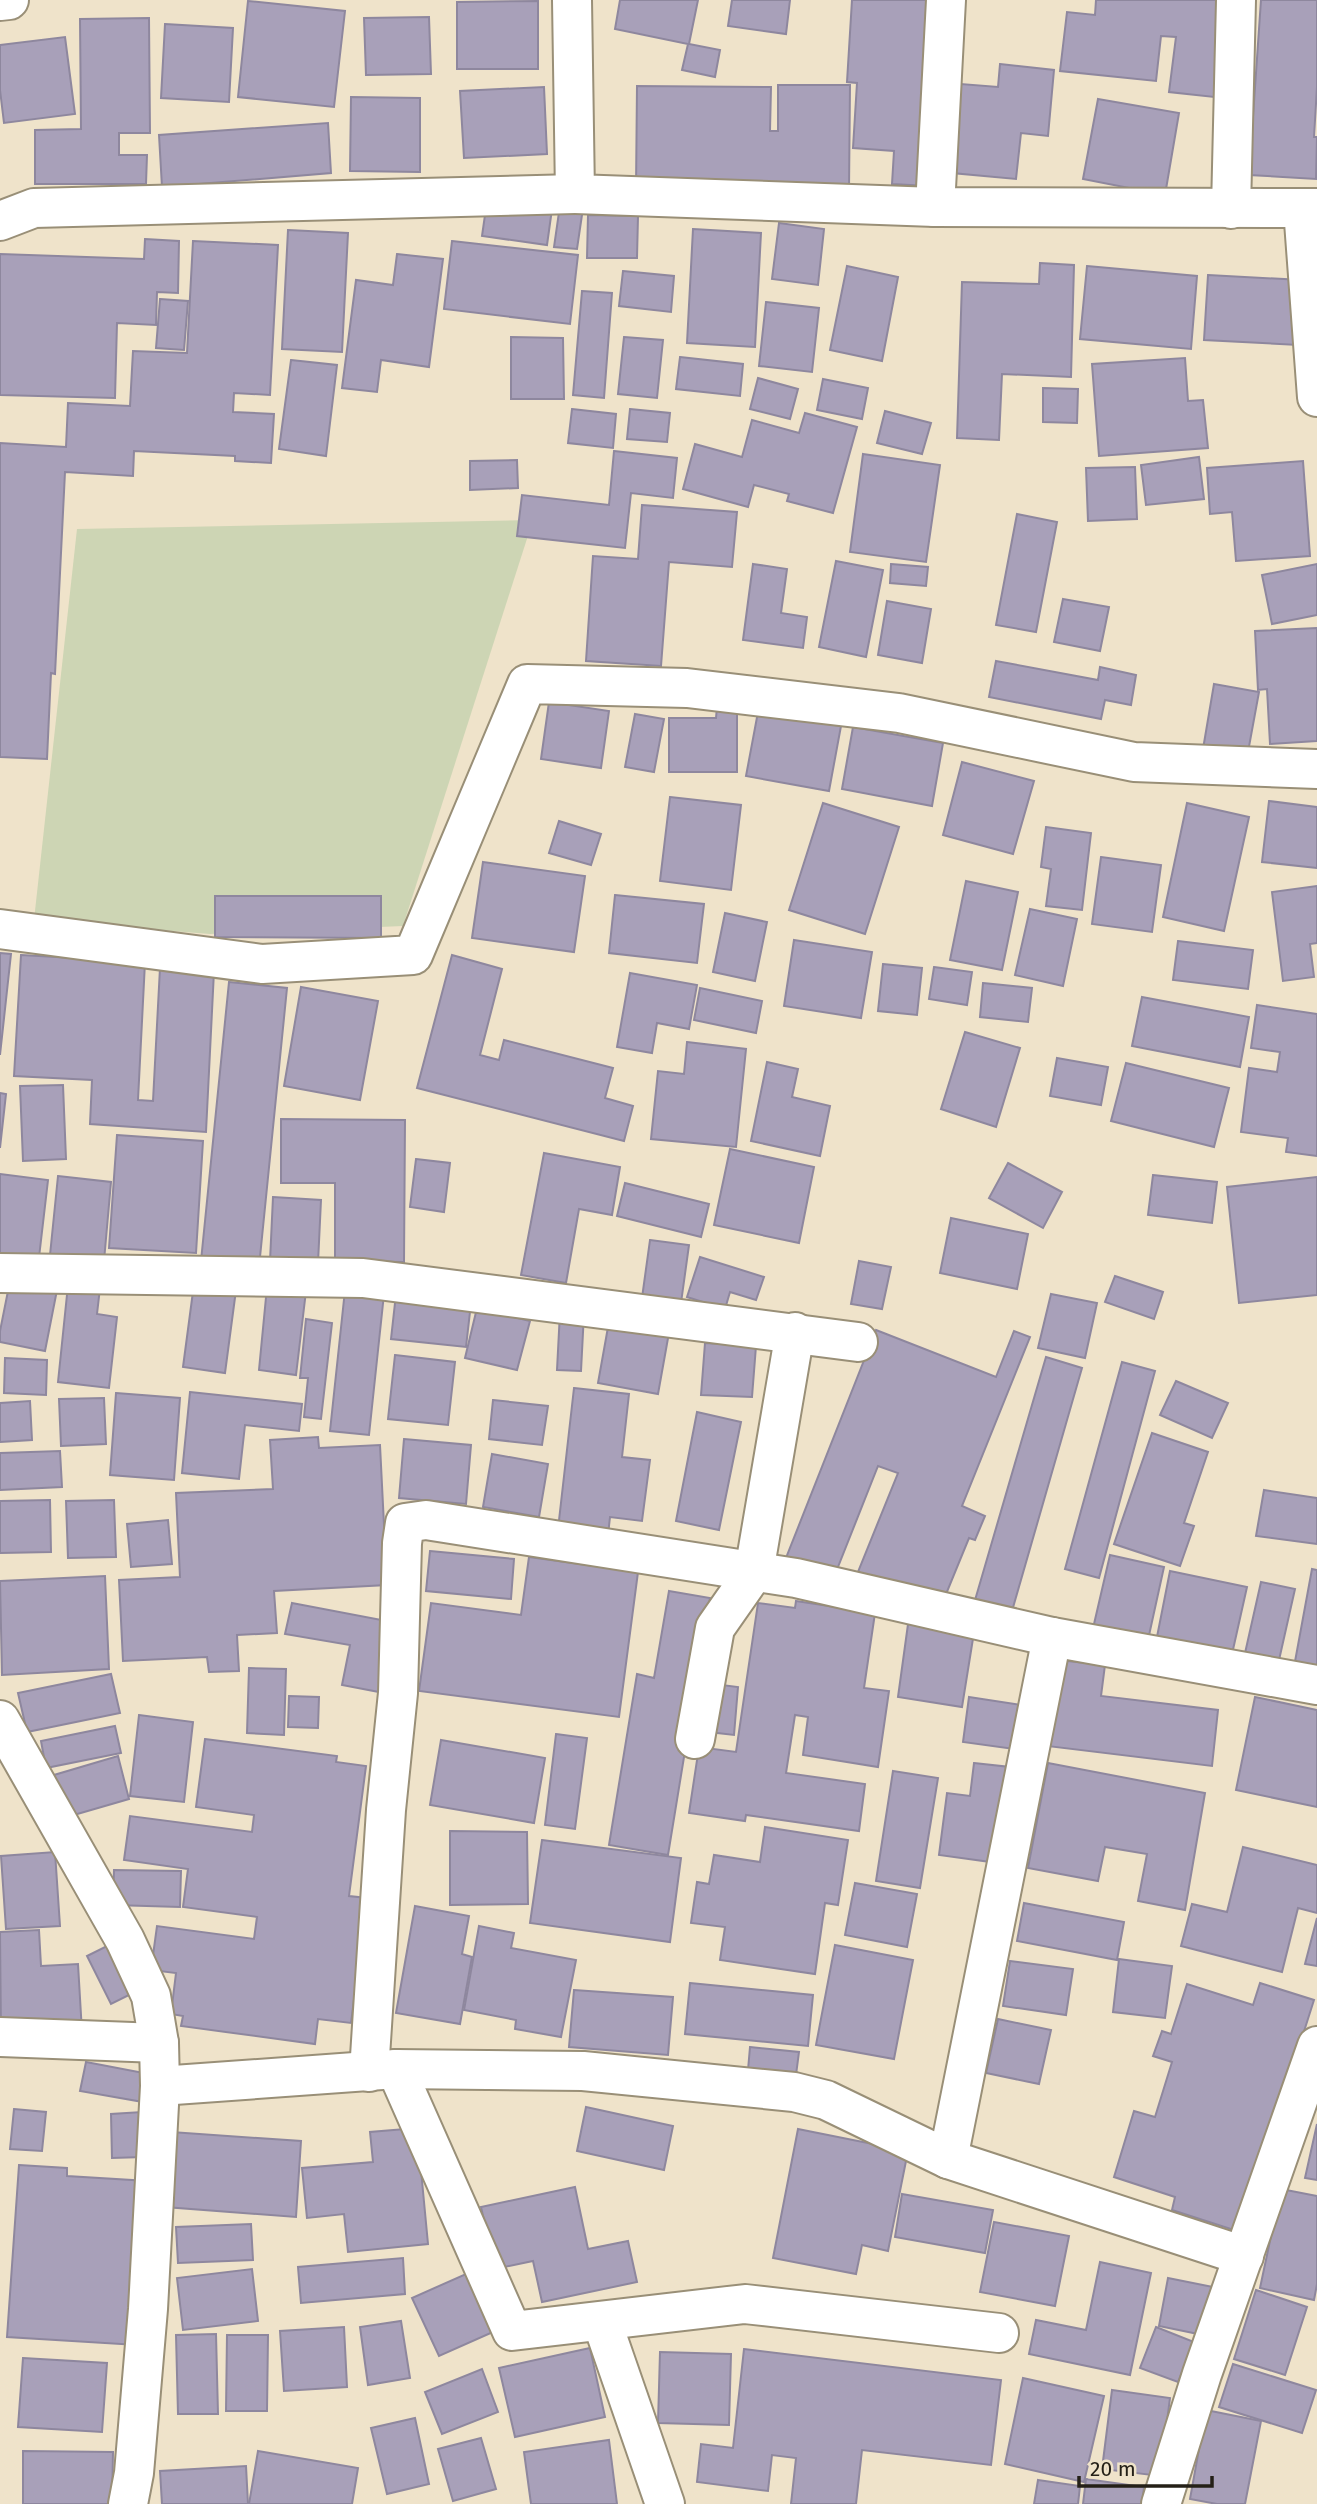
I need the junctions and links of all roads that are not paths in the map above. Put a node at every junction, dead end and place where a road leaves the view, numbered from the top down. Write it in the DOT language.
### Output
graph roads {
  1 [pos="9,0"];
  2 [pos="572,0"];
  3 [pos="946,0"];
  4 [pos="1236,0"];
  5 [pos="0,1"];
  6 [pos="575,194"];
  7 [pos="934,207"];
  8 [pos="1310,208"];
  9 [pos="1231,209"];
  10 [pos="0,221"];
  11 [pos="1317,397"];
  12 [pos="1317,769"];
  13 [pos="0,929"];
  14 [pos="0,1273"];
  15 [pos="795,1332"];
  16 [pos="858,1342"];
  17 [pos="754,1572"];
  18 [pos="1052,1637"];
  19 [pos="1317,1685"];
  20 [pos="0,1720"];
  21 [pos="695,1739"];
  22 [pos="0,2037"];
  23 [pos="159,2043"];
  24 [pos="1317,2046"];
  25 [pos="382,2071"];
  26 [pos="160,2086"];
  27 [pos="948,2159"];
  28 [pos="1244,2256"];
  29 [pos="603,2322"];
  30 [pos="999,2333"];
  31 [pos="128,2504"];
  32 [pos="665,2504"];
  33 [pos="1161,2504"];
  1 -- 5 [label="street"];
  2 -- 6 [label="street"];
  3 -- 7 [label="street"];
  4 -- 9 [label="street"];
  6 -- 7 [label="street"];
  6 -- 10 [label="street"];
  7 -- 9 [label="street"];
  8 -- 9 [label="street"];
  8 -- 11 [label="street"];
  12 -- 13 [label="street"];
  14 -- 15 [label="street"];
  15 -- 16 [label="street"];
  15 -- 17 [label="street"];
  17 -- 18 [label="street"];
  17 -- 21 [label="street"];
  17 -- 25 [label="street"];
  18 -- 19 [label="street"];
  18 -- 27 [label="street"];
  20 -- 23 [label="street"];
  22 -- 23 [label="street"];
  23 -- 26 [label="street"];
  24 -- 28 [label="street"];
  25 -- 26 [label="street"];
  25 -- 27 [label="street"];
  25 -- 29 [label="street"];
  26 -- 31 [label="street"];
  27 -- 28 [label="street"];
  28 -- 33 [label="street"];
  29 -- 30 [label="street"];
  29 -- 32 [label="street"];
}
